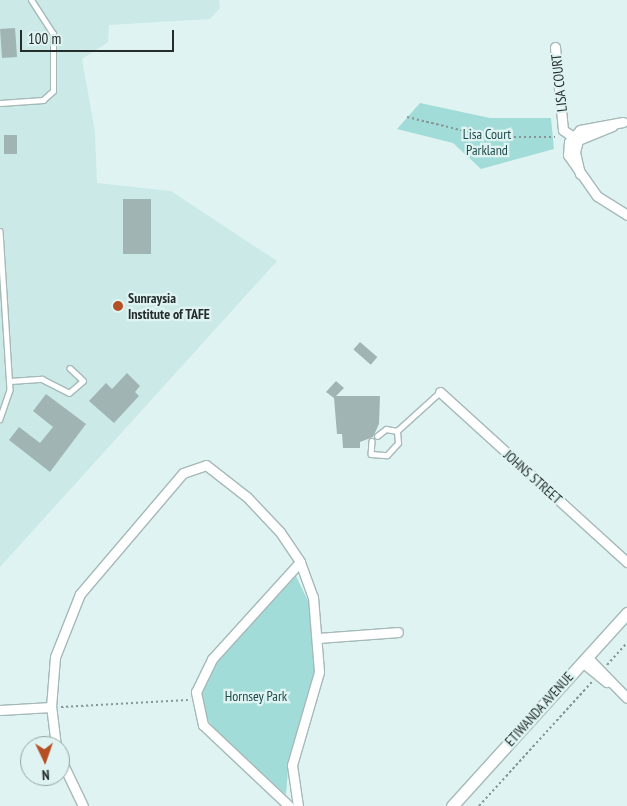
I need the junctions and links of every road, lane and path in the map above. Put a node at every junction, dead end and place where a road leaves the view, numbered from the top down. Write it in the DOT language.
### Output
graph roads {
  1 [pos="31,0"];
  2 [pos="555,47"];
  3 [pos="0,103"];
  4 [pos="407,118"];
  5 [pos="625,121"];
  6 [pos="556,137"];
  7 [pos="575,137"];
  8 [pos="627,215"];
  9 [pos="0,231"];
  10 [pos="70,369"];
  11 [pos="10,381"];
  12 [pos="440,392"];
  13 [pos="0,419"];
  14 [pos="397,431"];
  15 [pos="377,436"];
  16 [pos="372,442"];
  17 [pos="300,562"];
  18 [pos="627,562"];
  19 [pos="627,613"];
  20 [pos="398,632"];
  21 [pos="319,638"];
  22 [pos="627,643"];
  23 [pos="585,659"];
  24 [pos="599,673"];
  25 [pos="627,698"];
  26 [pos="196,699"];
  27 [pos="51,707"];
  28 [pos="0,710"];
  29 [pos="55,736"];
  30 [pos="70,779"];
  31 [pos="83,806"];
  32 [pos="290,806"];
  33 [pos="298,806"];
  34 [pos="452,806"];
  35 [pos="479,806"];
  1 -- 3 [label="lane"];
  2 -- 7 [label="street, LISA COURT"];
  4 -- 6 [label="path"];
  5 -- 7 [label="street"];
  7 -- 8 [label="street"];
  9 -- 11 [label="lane"];
  10 -- 11 [label="lane"];
  11 -- 13 [label="lane"];
  12 -- 14 [label="lane"];
  12 -- 18 [label="street, JOHNS STREET"];
  14 -- 15 [label="lane"];
  14 -- 16 [label="lane"];
  17 -- 21 [label="street"];
  17 -- 26 [label="street"];
  17 -- 27 [label="street"];
  19 -- 23 [label="street, ETIWANDA AVENUE"];
  20 -- 21 [label="street"];
  21 -- 33 [label="street"];
  22 -- 24 [label="path"];
  23 -- 24 [label="street"];
  23 -- 34 [label="street, ETIWANDA AVENUE"];
  24 -- 25 [label="street"];
  24 -- 35 [label="path"];
  26 -- 27 [label="path"];
  26 -- 32 [label="street"];
  27 -- 28 [label="street"];
  27 -- 29 [label="street"];
  30 -- 31 [label="street"];
}
